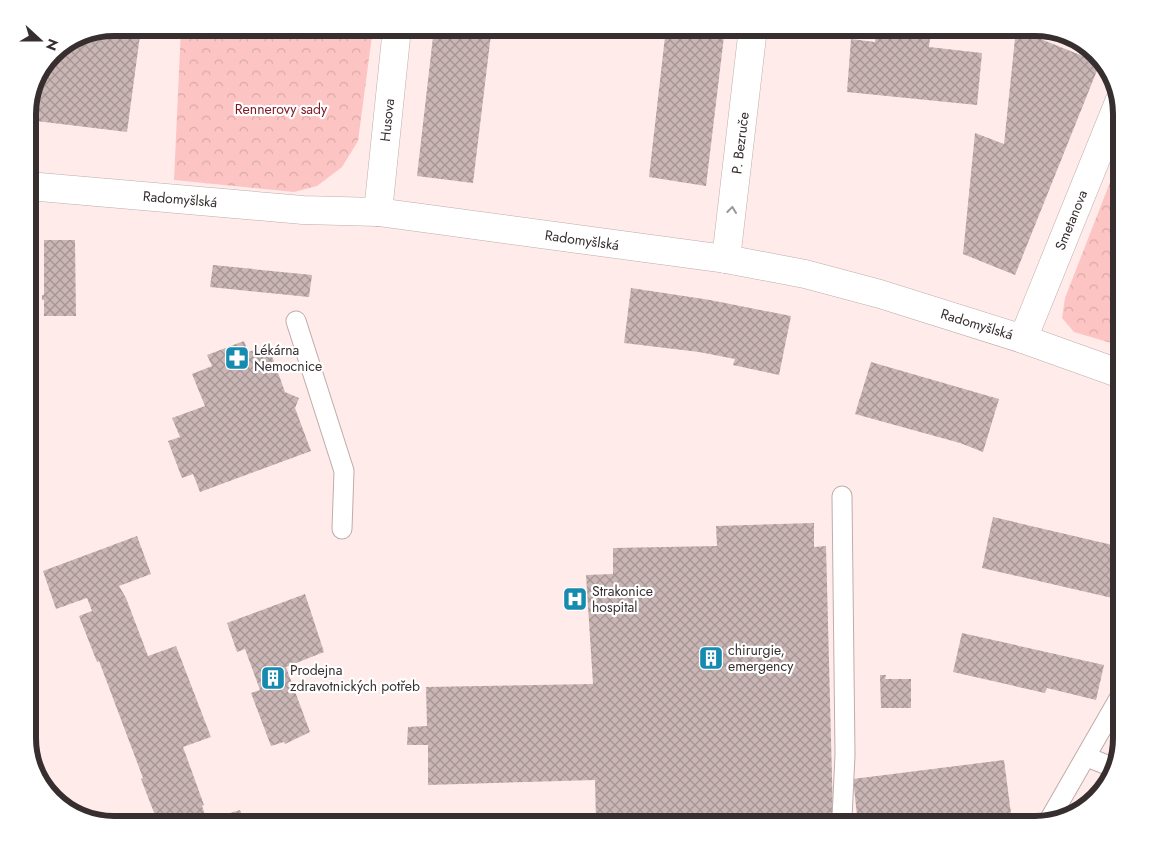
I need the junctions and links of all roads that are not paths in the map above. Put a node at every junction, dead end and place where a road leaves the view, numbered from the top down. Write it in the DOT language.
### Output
graph roads {
  1 [pos="396,36"];
  2 [pos="752,36"];
  3 [pos="1113,117"];
  4 [pos="36,187"];
  5 [pos="378,212"];
  6 [pos="726,259"];
  7 [pos="296,321"];
  8 [pos="1024,339"];
  9 [pos="1113,371"];
  10 [pos="842,496"];
  11 [pos="342,529"];
  12 [pos="1113,711"];
  13 [pos="1087,757"];
  14 [pos="1108,765"];
  15 [pos="1053,813"];
  16 [pos="842,816"];
  1 -- 5 [label="street, Husova"];
  6 -- 2 [label="street, P. Bezruče, one-way"];
  3 -- 8 [label="street, Smetanova"];
  4 -- 5 [label="street, Radomyšlská"];
  5 -- 6 [label="street, Radomyšlská"];
  6 -- 8 [label="street, Radomyšlská"];
  7 -- 11 [label="lane"];
  8 -- 9 [label="street, Radomyšlská"];
  10 -- 16 [label="lane"];
  12 -- 13 [label="lane"];
  13 -- 14 [label="lane"];
  13 -- 15 [label="lane"];
}
